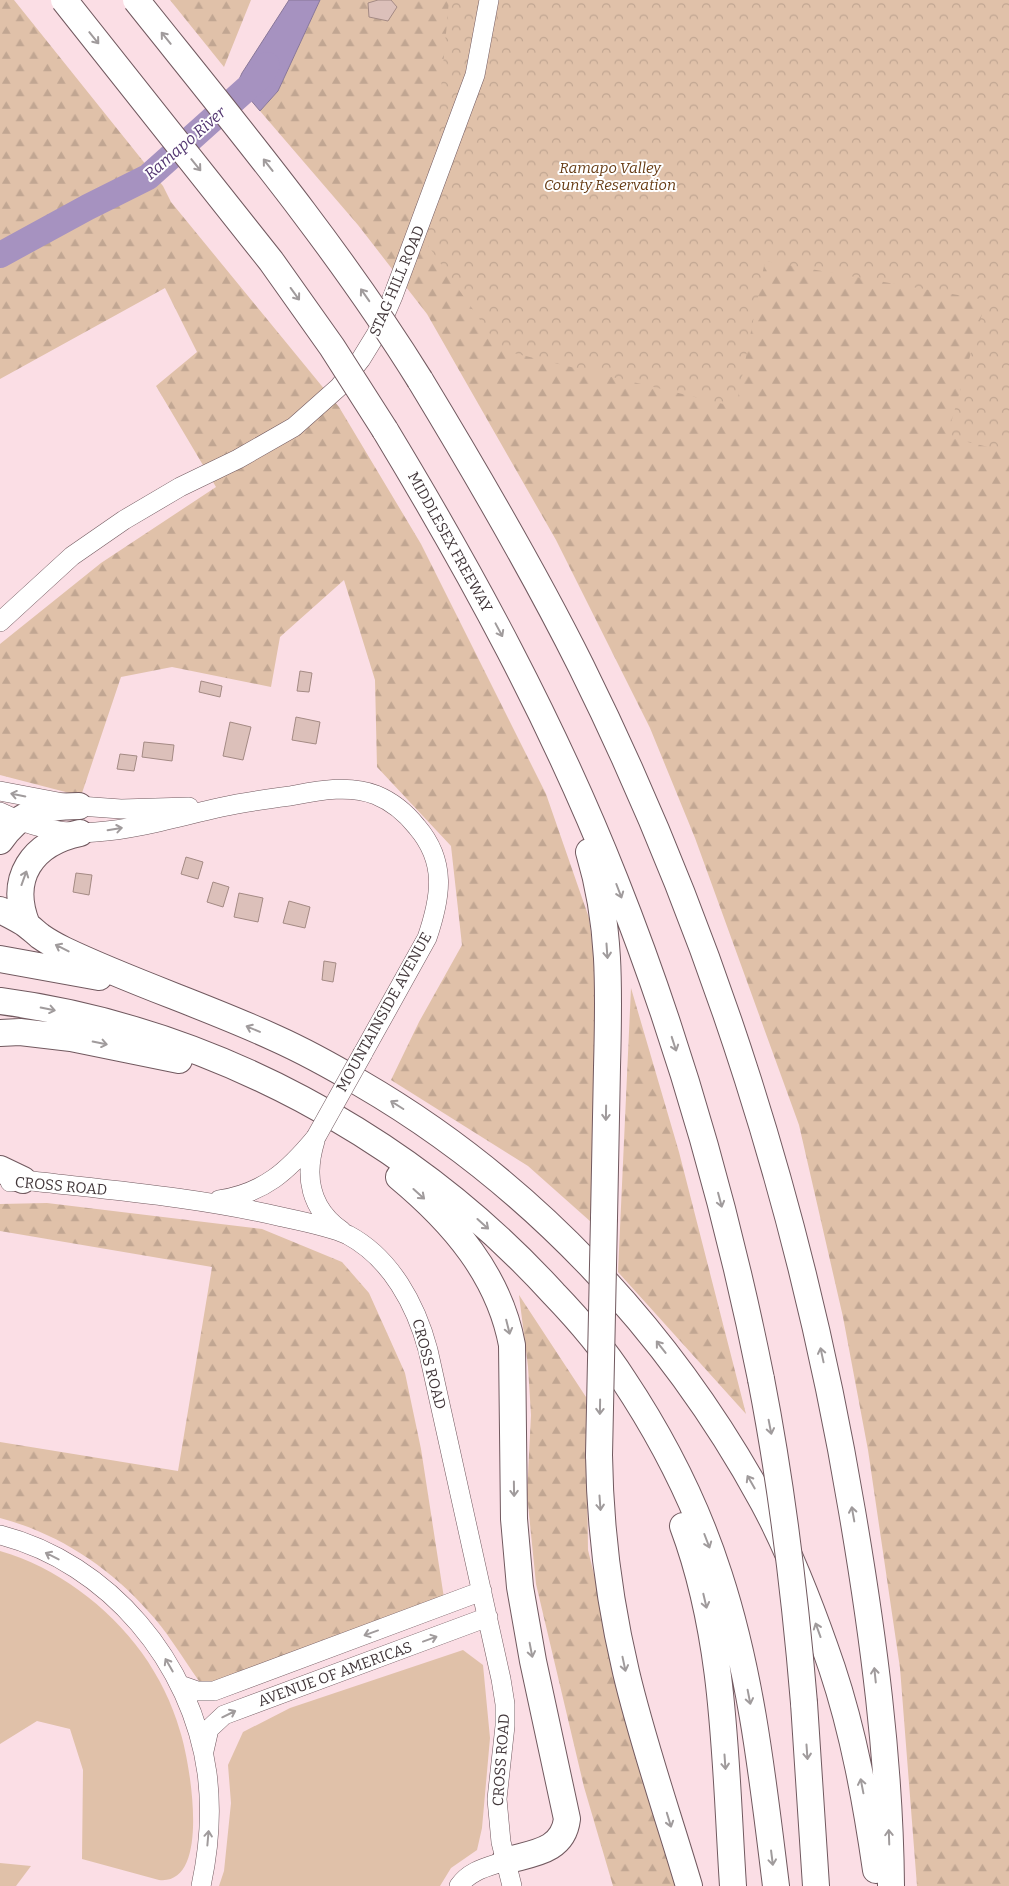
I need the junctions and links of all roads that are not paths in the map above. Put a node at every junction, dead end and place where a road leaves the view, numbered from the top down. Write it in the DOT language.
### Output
graph roads {
  1 [pos="64,0"];
  2 [pos="136,0"];
  3 [pos="489,0"];
  4 [pos="0,622"];
  5 [pos="512,656"];
  6 [pos="0,791"];
  7 [pos="79,806"];
  8 [pos="223,807"];
  9 [pos="9,816"];
  10 [pos="80,833"];
  11 [pos="0,841"];
  12 [pos="0,910"];
  13 [pos="27,925"];
  14 [pos="0,959"];
  15 [pos="0,1001"];
  16 [pos="186,1002"];
  17 [pos="0,1033"];
  18 [pos="257,1077"];
  19 [pos="298,1098"];
  20 [pos="316,1137"];
  21 [pos="5,1179"];
  22 [pos="195,1201"];
  23 [pos="347,1235"];
  24 [pos="542,1280"];
  25 [pos="0,1535"];
  26 [pos="482,1591"];
  27 [pos="488,1617"];
  28 [pos="180,1685"];
  29 [pos="203,1752"];
  30 [pos="505,1861"];
  31 [pos="200,1886"];
  32 [pos="459,1886"];
  33 [pos="512,1886"];
  34 [pos="689,1886"];
  35 [pos="733,1886"];
  36 [pos="776,1886"];
  37 [pos="816,1886"];
  38 [pos="878,1886"];
  39 [pos="891,1886"];
  1 -- 5 [label="highway, MIDDLESEX FREEWAY, one-way, bridge"];
  39 -- 2 [label="highway, one-way, bridge"];
  3 -- 4 [label="street, STAG HILL ROAD"];
  5 -- 34 [label="highway, one-way, bridge"];
  5 -- 37 [label="highway, one-way, bridge"];
  7 -- 6 [label="street, MOUNTAINSIDE AVENUE, one-way"];
  7 -- 8 [label="street, MOUNTAINSIDE AVENUE"];
  7 -- 9 [label="highway"];
  10 -- 8 [label="street, MOUNTAINSIDE AVENUE, one-way"];
  8 -- 20 [label="street, MOUNTAINSIDE AVENUE, bridge"];
  9 -- 10 [label="street, MOUNTAINSIDE AVENUE"];
  9 -- 11 [label="highway"];
  13 -- 10 [label="highway, one-way"];
  12 -- 13 [label="highway"];
  16 -- 13 [label="highway, one-way"];
  14 -- 16 [label="highway"];
  15 -- 18 [label="highway, one-way"];
  38 -- 16 [label="highway, one-way"];
  17 -- 18 [label="highway, one-way"];
  18 -- 19 [label="highway"];
  19 -- 24 [label="highway, one-way"];
  19 -- 30 [label="highway, one-way"];
  20 -- 22 [label="street, MOUNTAINSIDE AVENUE"];
  20 -- 23 [label="street, MOUNTAINSIDE AVENUE"];
  21 -- 22 [label="street, CROSS ROAD"];
  22 -- 23 [label="street, CROSS ROAD"];
  23 -- 26 [label="street, CROSS ROAD"];
  24 -- 35 [label="highway, one-way"];
  24 -- 36 [label="highway, one-way"];
  28 -- 25 [label="street, one-way"];
  26 -- 27 [label="street, CROSS ROAD"];
  26 -- 28 [label="street, AVENUE OF AMERICAS, one-way"];
  29 -- 27 [label="street, AVENUE OF AMERICAS, one-way"];
  27 -- 30 [label="street, CROSS ROAD"];
  28 -- 29 [label="street"];
  31 -- 29 [label="street, one-way"];
  30 -- 32 [label="street"];
  30 -- 33 [label="street, CROSS ROAD"];
}
